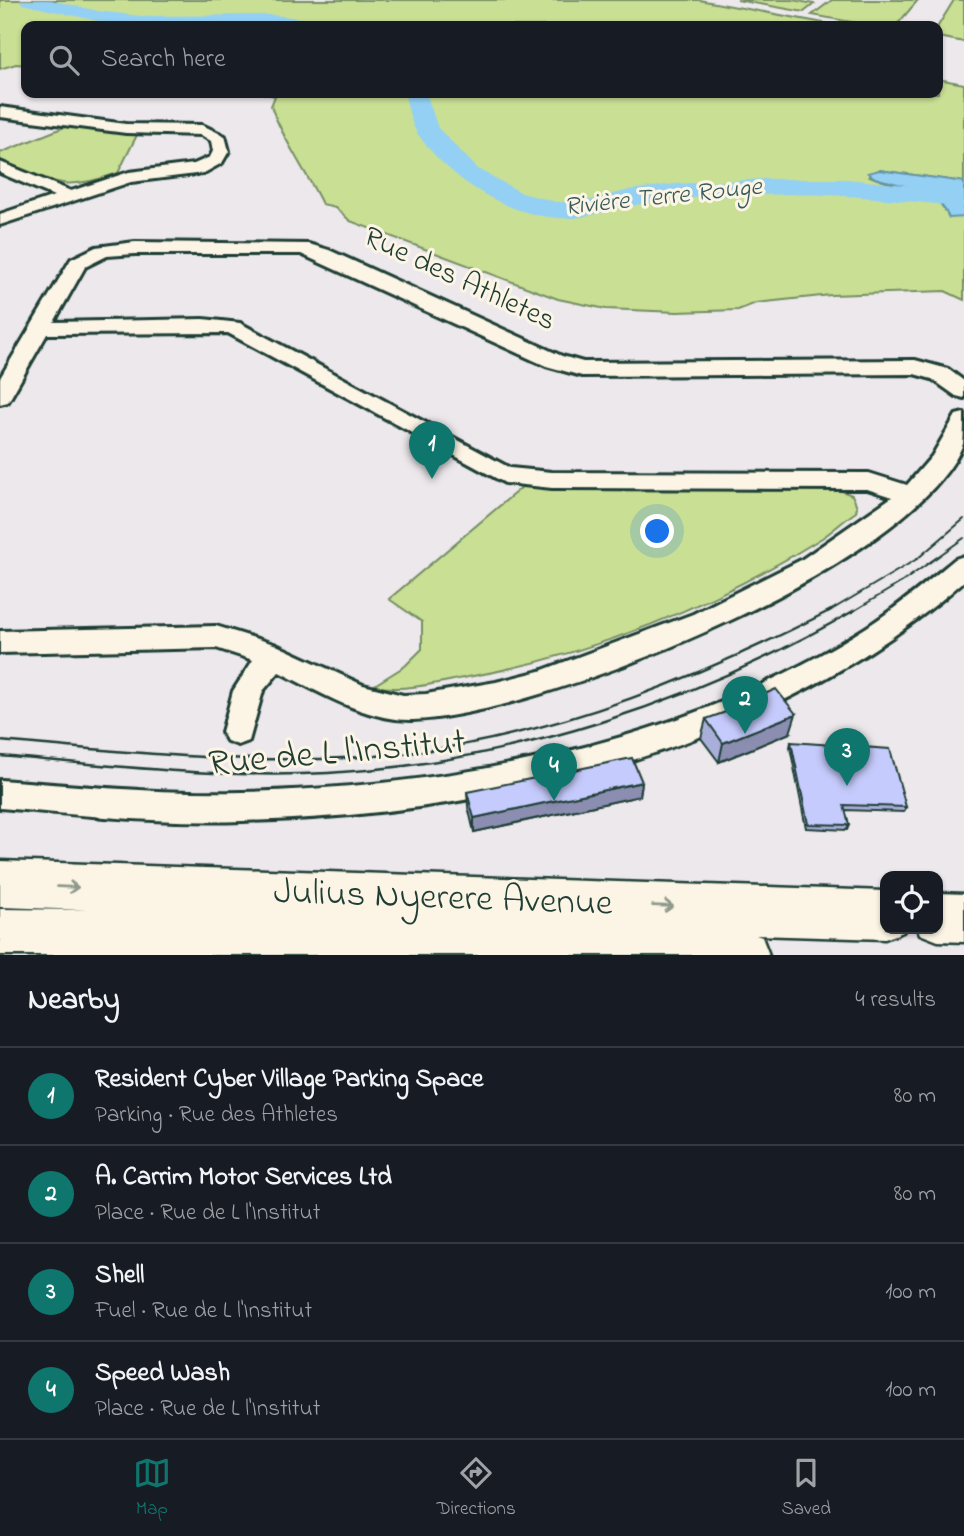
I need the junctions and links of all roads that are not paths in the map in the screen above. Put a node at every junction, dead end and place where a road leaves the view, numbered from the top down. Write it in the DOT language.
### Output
graph roads {
  1 [pos="0,112"];
  2 [pos="0,167"];
  3 [pos="71,197"];
  4 [pos="0,220"];
  5 [pos="39,328"];
  6 [pos="964,391"];
  7 [pos="0,397"];
  8 [pos="964,420"];
  9 [pos="911,495"];
  10 [pos="964,566"];
  11 [pos="0,642"];
  12 [pos="275,659"];
  13 [pos="238,732"];
  14 [pos="0,794"];
  15 [pos="0,884"];
  16 [pos="880,915"];
  17 [pos="943,917"];
  18 [pos="964,918"];
  19 [pos="0,934"];
  20 [pos="743,955"];
  1 -- 3 [label="street"];
  2 -- 3 [label="street"];
  3 -- 4 [label="street"];
  5 -- 6 [label="street, Rue des Athletes"];
  5 -- 7 [label="street, Rue des Athletes"];
  5 -- 9 [label="street"];
  8 -- 9 [label="street"];
  9 -- 12 [label="street"];
  10 -- 14 [label="street, Rue de L l'Institut"];
  11 -- 12 [label="street"];
  12 -- 13 [label="street"];
  15 -- 16 [label="main road, Julius Nyerere Avenue, one-way"];
  17 -- 18 [label="main road"];
  19 -- 20 [label="main road, Julius Nyerere Avenue"];
}
